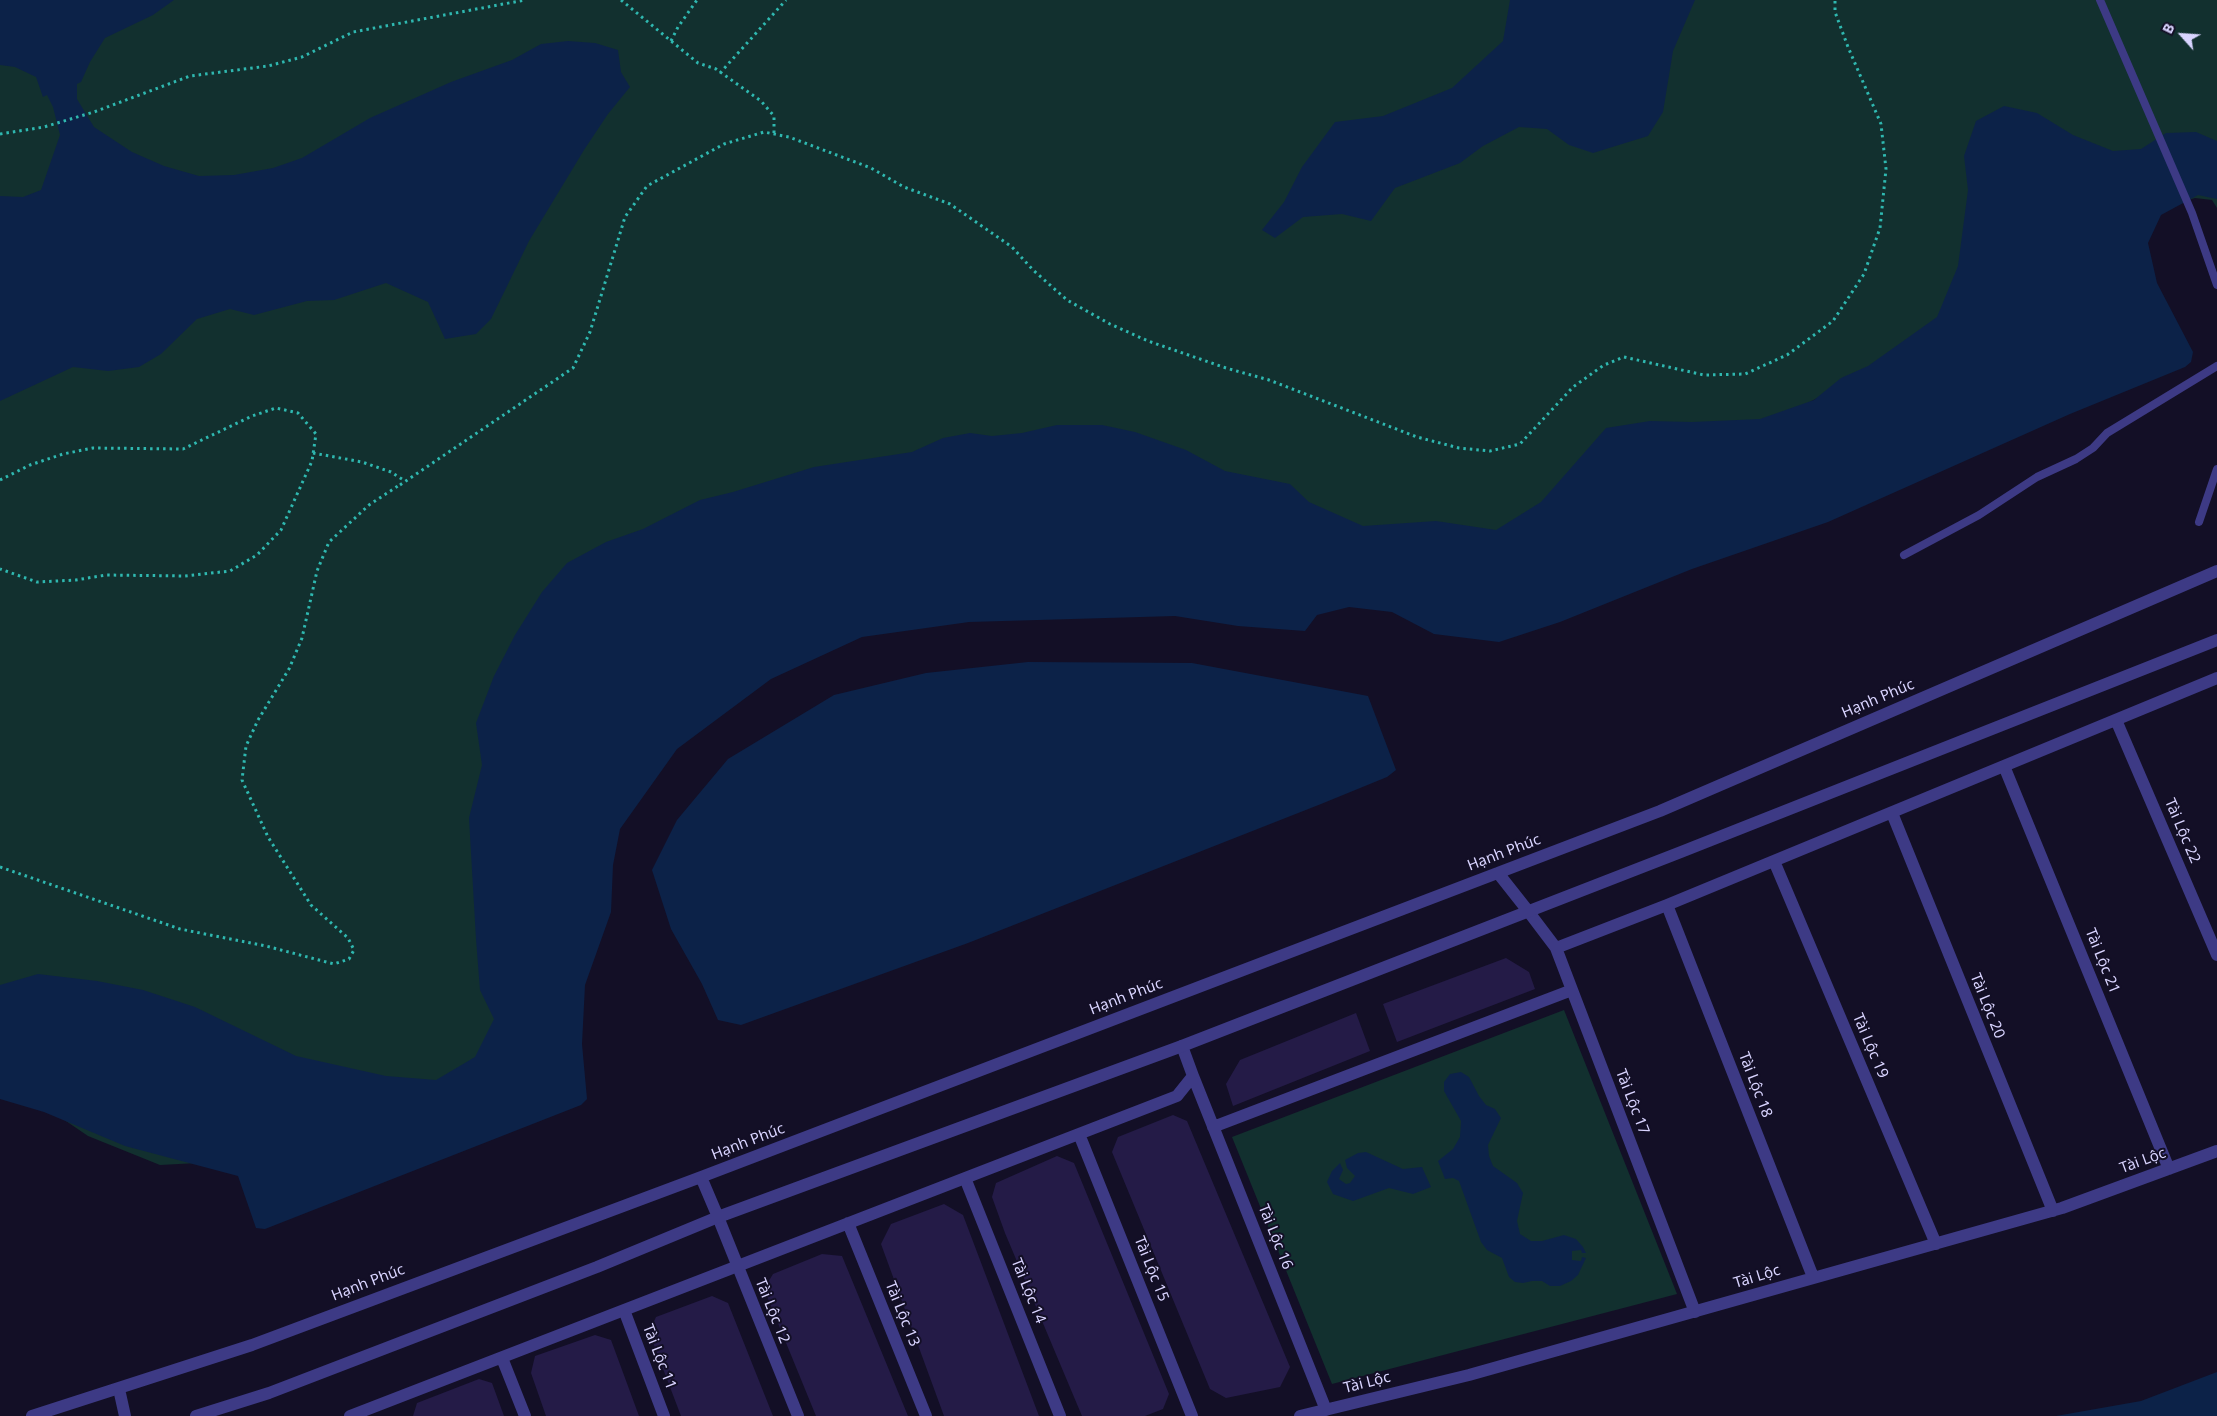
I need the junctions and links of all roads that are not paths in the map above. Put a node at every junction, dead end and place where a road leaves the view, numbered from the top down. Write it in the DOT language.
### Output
graph roads {
  1 [pos="2100,0"];
  2 [pos="2217,285"];
  3 [pos="2217,366"];
  4 [pos="2217,469"];
  5 [pos="2213,489"];
  6 [pos="2199,522"];
  7 [pos="1904,555"];
  8 [pos="2217,571"];
  9 [pos="2217,640"];
  10 [pos="2217,678"];
  11 [pos="2116,720"];
  12 [pos="2004,766"];
  13 [pos="1892,813"];
  14 [pos="1774,861"];
  15 [pos="1498,873"];
  16 [pos="1667,904"];
  17 [pos="1528,911"];
  18 [pos="1556,948"];
  19 [pos="2217,955"];
  20 [pos="1572,990"];
  21 [pos="1182,1046"];
  22 [pos="1193,1076"];
  23 [pos="1213,1127"];
  24 [pos="1079,1134"];
  25 [pos="2217,1151"];
  26 [pos="2169,1169"];
  27 [pos="701,1177"];
  28 [pos="965,1178"];
  29 [pos="2052,1211"];
  30 [pos="718,1217"];
  31 [pos="848,1224"];
  32 [pos="1936,1244"];
  33 [pos="737,1266"];
  34 [pos="1813,1277"];
  35 [pos="624,1310"];
  36 [pos="1695,1312"];
  37 [pos="502,1358"];
  38 [pos="119,1389"];
  39 [pos="384,1410"];
  40 [pos="1326,1410"];
  41 [pos="32,1416"];
  42 [pos="125,1416"];
  43 [pos="196,1416"];
  44 [pos="350,1416"];
  45 [pos="525,1416"];
  46 [pos="664,1416"];
  47 [pos="798,1416"];
  48 [pos="926,1416"];
  49 [pos="1060,1416"];
  50 [pos="1192,1416"];
  51 [pos="1300,1416"];
  1 -- 2 [label="lane"];
  3 -- 7 [label="lane"];
  4 -- 5 [label="lane"];
  5 -- 6 [label="lane"];
  8 -- 15 [label="street, Hạnh Phúc"];
  9 -- 17 [label="street"];
  10 -- 11 [label="street"];
  11 -- 12 [label="street"];
  11 -- 19 [label="street, Tài Lộc 22"];
  12 -- 13 [label="street"];
  12 -- 26 [label="street, Tài Lộc 21"];
  13 -- 14 [label="street"];
  13 -- 29 [label="street, Tài Lộc 20"];
  14 -- 16 [label="street"];
  14 -- 32 [label="street, Tài Lộc 19"];
  15 -- 17 [label="street, Tài Lộc 17"];
  15 -- 27 [label="street, Hạnh Phúc"];
  16 -- 18 [label="street"];
  16 -- 34 [label="street, Tài Lộc 18"];
  17 -- 18 [label="street, Tài Lộc 17"];
  17 -- 21 [label="street"];
  18 -- 20 [label="street, Tài Lộc 17"];
  20 -- 23 [label="street"];
  20 -- 36 [label="street, Tài Lộc 17"];
  21 -- 22 [label="street, Tài Lộc 16"];
  21 -- 30 [label="street"];
  22 -- 23 [label="street, Tài Lộc 16"];
  22 -- 24 [label="street"];
  23 -- 40 [label="street, Tài Lộc 16"];
  24 -- 28 [label="street"];
  24 -- 50 [label="street, Tài Lộc 15"];
  25 -- 26 [label="street, Tài Lộc"];
  26 -- 29 [label="street, Tài Lộc"];
  27 -- 30 [label="street, Tài Lộc 12"];
  27 -- 38 [label="street, Hạnh Phúc"];
  28 -- 31 [label="street"];
  28 -- 49 [label="street, Tài Lộc 14"];
  29 -- 32 [label="street, Tài Lộc"];
  30 -- 33 [label="street, Tài Lộc 12"];
  30 -- 43 [label="street"];
  31 -- 33 [label="street"];
  31 -- 48 [label="street, Tài Lộc 13"];
  32 -- 34 [label="street, Tài Lộc"];
  33 -- 35 [label="street"];
  33 -- 47 [label="street, Tài Lộc 12"];
  34 -- 36 [label="street, Tài Lộc"];
  35 -- 37 [label="street"];
  35 -- 46 [label="street, Tài Lộc 11"];
  36 -- 40 [label="street, Tài Lộc"];
  37 -- 39 [label="street"];
  37 -- 45 [label="street"];
  38 -- 41 [label="street, Hạnh Phúc"];
  38 -- 42 [label="street"];
  39 -- 44 [label="street"];
  40 -- 51 [label="street, Tài Lộc"];
}
